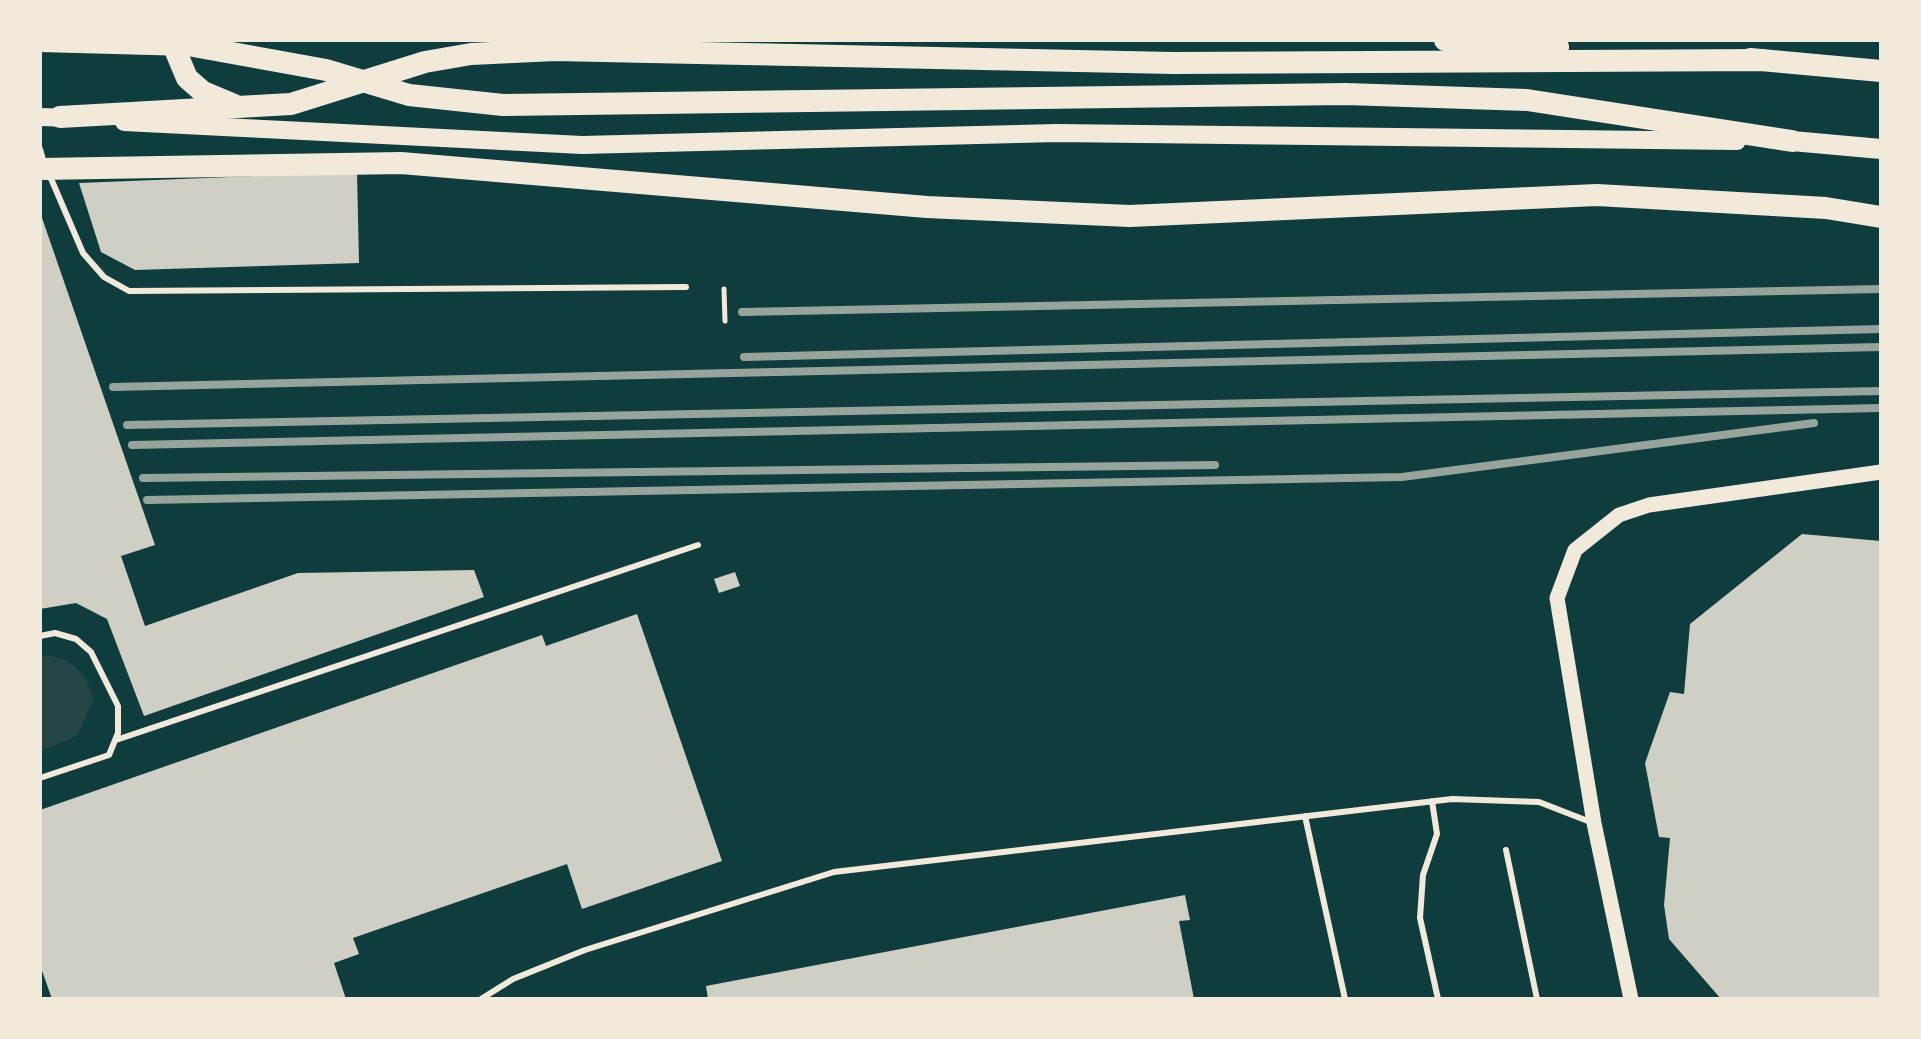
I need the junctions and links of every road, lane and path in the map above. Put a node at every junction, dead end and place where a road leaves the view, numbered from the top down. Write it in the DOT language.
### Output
graph roads {
  1 [pos="171,40"];
  2 [pos="1445,40"];
  3 [pos="40,41"];
  4 [pos="1764,60"];
  5 [pos="1881,71"];
  6 [pos="246,108"];
  7 [pos="50,117"];
  8 [pos="1792,141"];
  9 [pos="40,149"];
  10 [pos="1881,149"];
  11 [pos="40,169"];
  12 [pos="1881,217"];
  13 [pos="686,287"];
  14 [pos="724,290"];
  15 [pos="725,321"];
  16 [pos="1881,472"];
  17 [pos="698,545"];
  18 [pos="40,636"];
  19 [pos="116,740"];
  20 [pos="40,778"];
  21 [pos="1432,801"];
  22 [pos="1305,816"];
  23 [pos="1594,823"];
  24 [pos="1506,850"];
  25 [pos="481,999"];
  26 [pos="1345,999"];
  27 [pos="1438,999"];
  28 [pos="1537,999"];
  29 [pos="1631,999"];
  1 -- 6 [label="highway"];
  2 -- 4 [label="highway"];
  3 -- 8 [label="highway"];
  4 -- 5 [label="highway"];
  4 -- 6 [label="highway"];
  6 -- 7 [label="highway"];
  7 -- 8 [label="main road"];
  8 -- 10 [label="main road"];
  9 -- 13 [label="lane"];
  11 -- 12 [label="highway"];
  14 -- 15 [label="path"];
  16 -- 23 [label="street"];
  17 -- 19 [label="lane"];
  18 -- 19 [label="lane"];
  19 -- 20 [label="lane"];
  21 -- 22 [label="lane"];
  21 -- 23 [label="lane"];
  21 -- 27 [label="lane"];
  22 -- 25 [label="lane"];
  22 -- 26 [label="lane"];
  23 -- 29 [label="street"];
  24 -- 28 [label="lane"];
}
